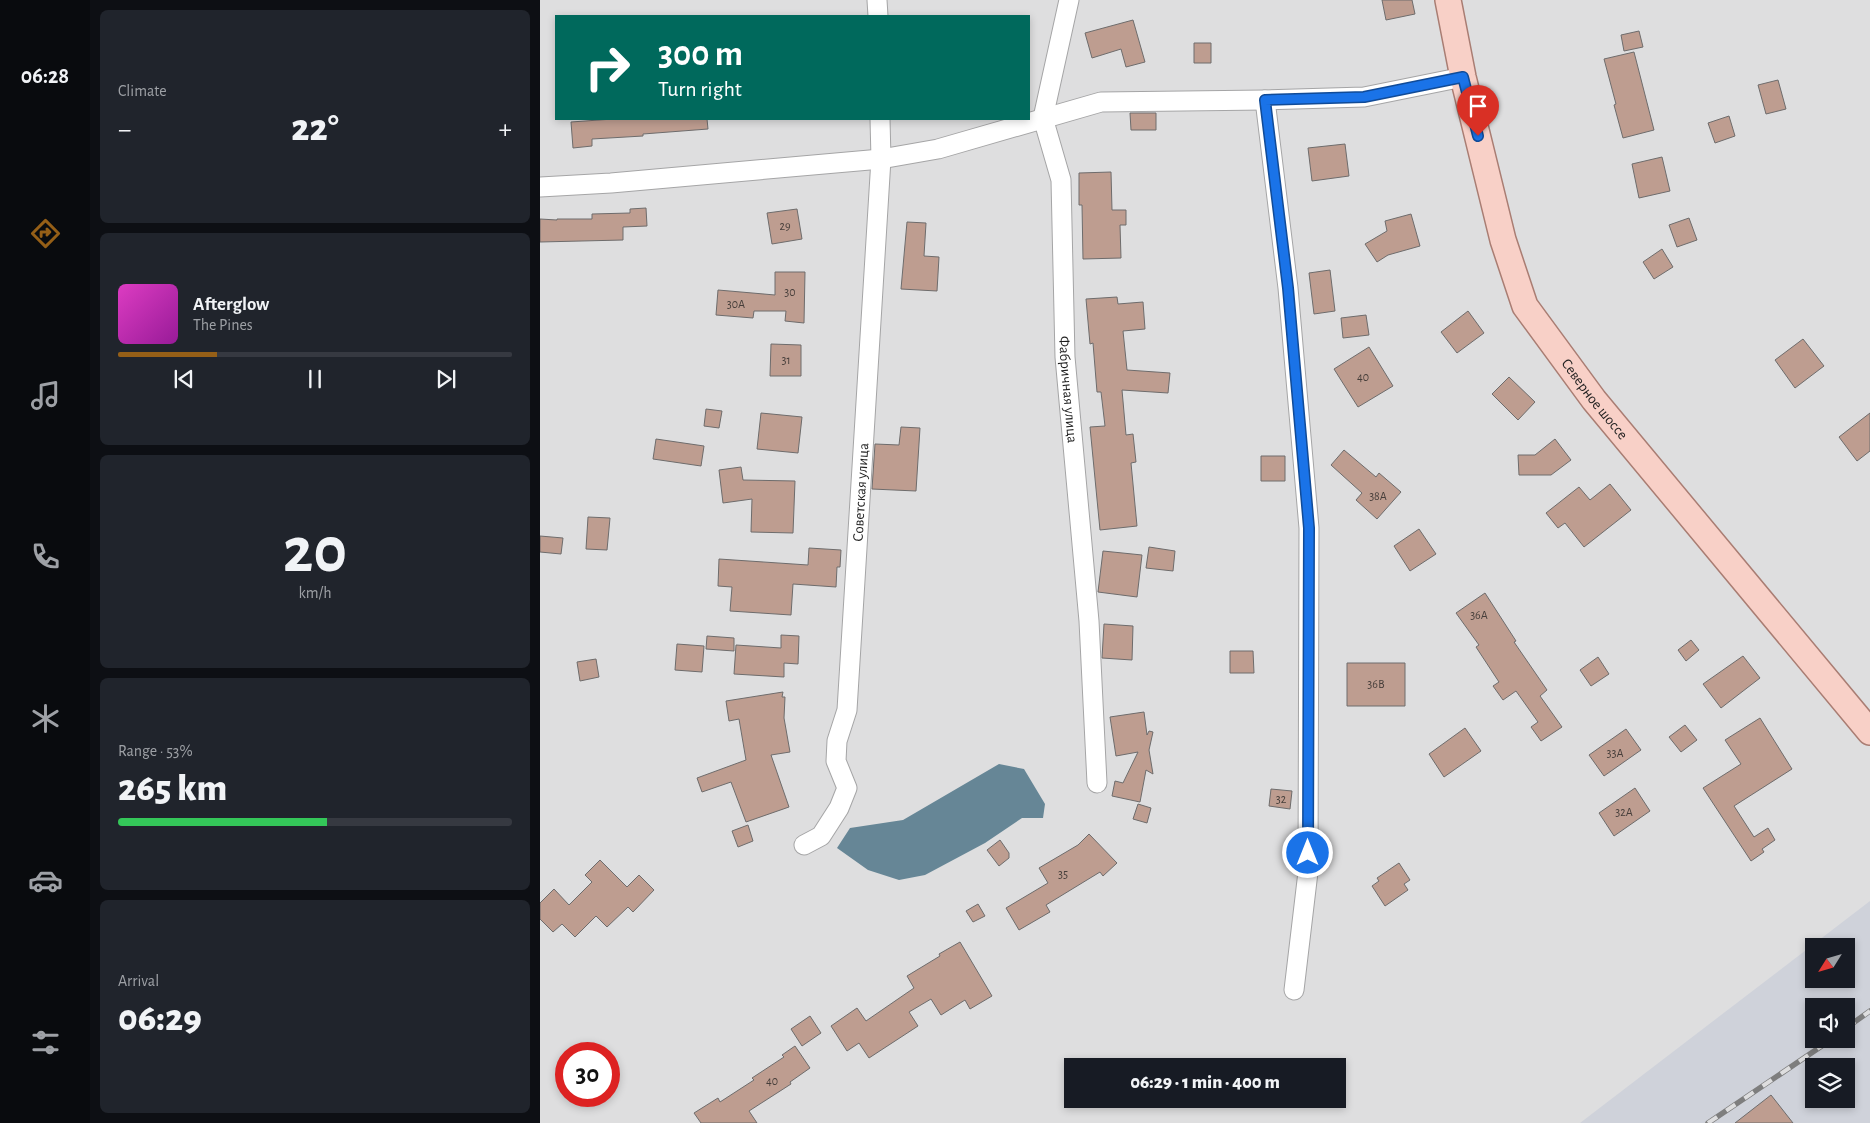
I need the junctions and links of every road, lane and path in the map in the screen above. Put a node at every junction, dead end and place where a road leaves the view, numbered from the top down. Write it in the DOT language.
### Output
graph roads {
  1 [pos="877,0"];
  2 [pos="1068,0"];
  3 [pos="1448,0"];
  4 [pos="878,15"];
  5 [pos="1463,77"];
  6 [pos="1265,100"];
  7 [pos="1043,118"];
  8 [pos="880,120"];
  9 [pos="882,159"];
  10 [pos="540,187"];
  11 [pos="1870,732"];
  12 [pos="1097,783"];
  13 [pos="804,845"];
  14 [pos="1294,990"];
  1 -- 4 [label="street"];
  2 -- 7 [label="street, Фабричная улица"];
  3 -- 5 [label="main road, Северное шоссе"];
  5 -- 6 [label="street"];
  5 -- 11 [label="main road, Северное шоссе"];
  6 -- 7 [label="street"];
  6 -- 14 [label="street"];
  7 -- 9 [label="street"];
  7 -- 12 [label="street, Фабричная улица"];
  8 -- 9 [label="street, Советская улица"];
  9 -- 10 [label="street"];
  9 -- 13 [label="street, Советская улица"];
}
